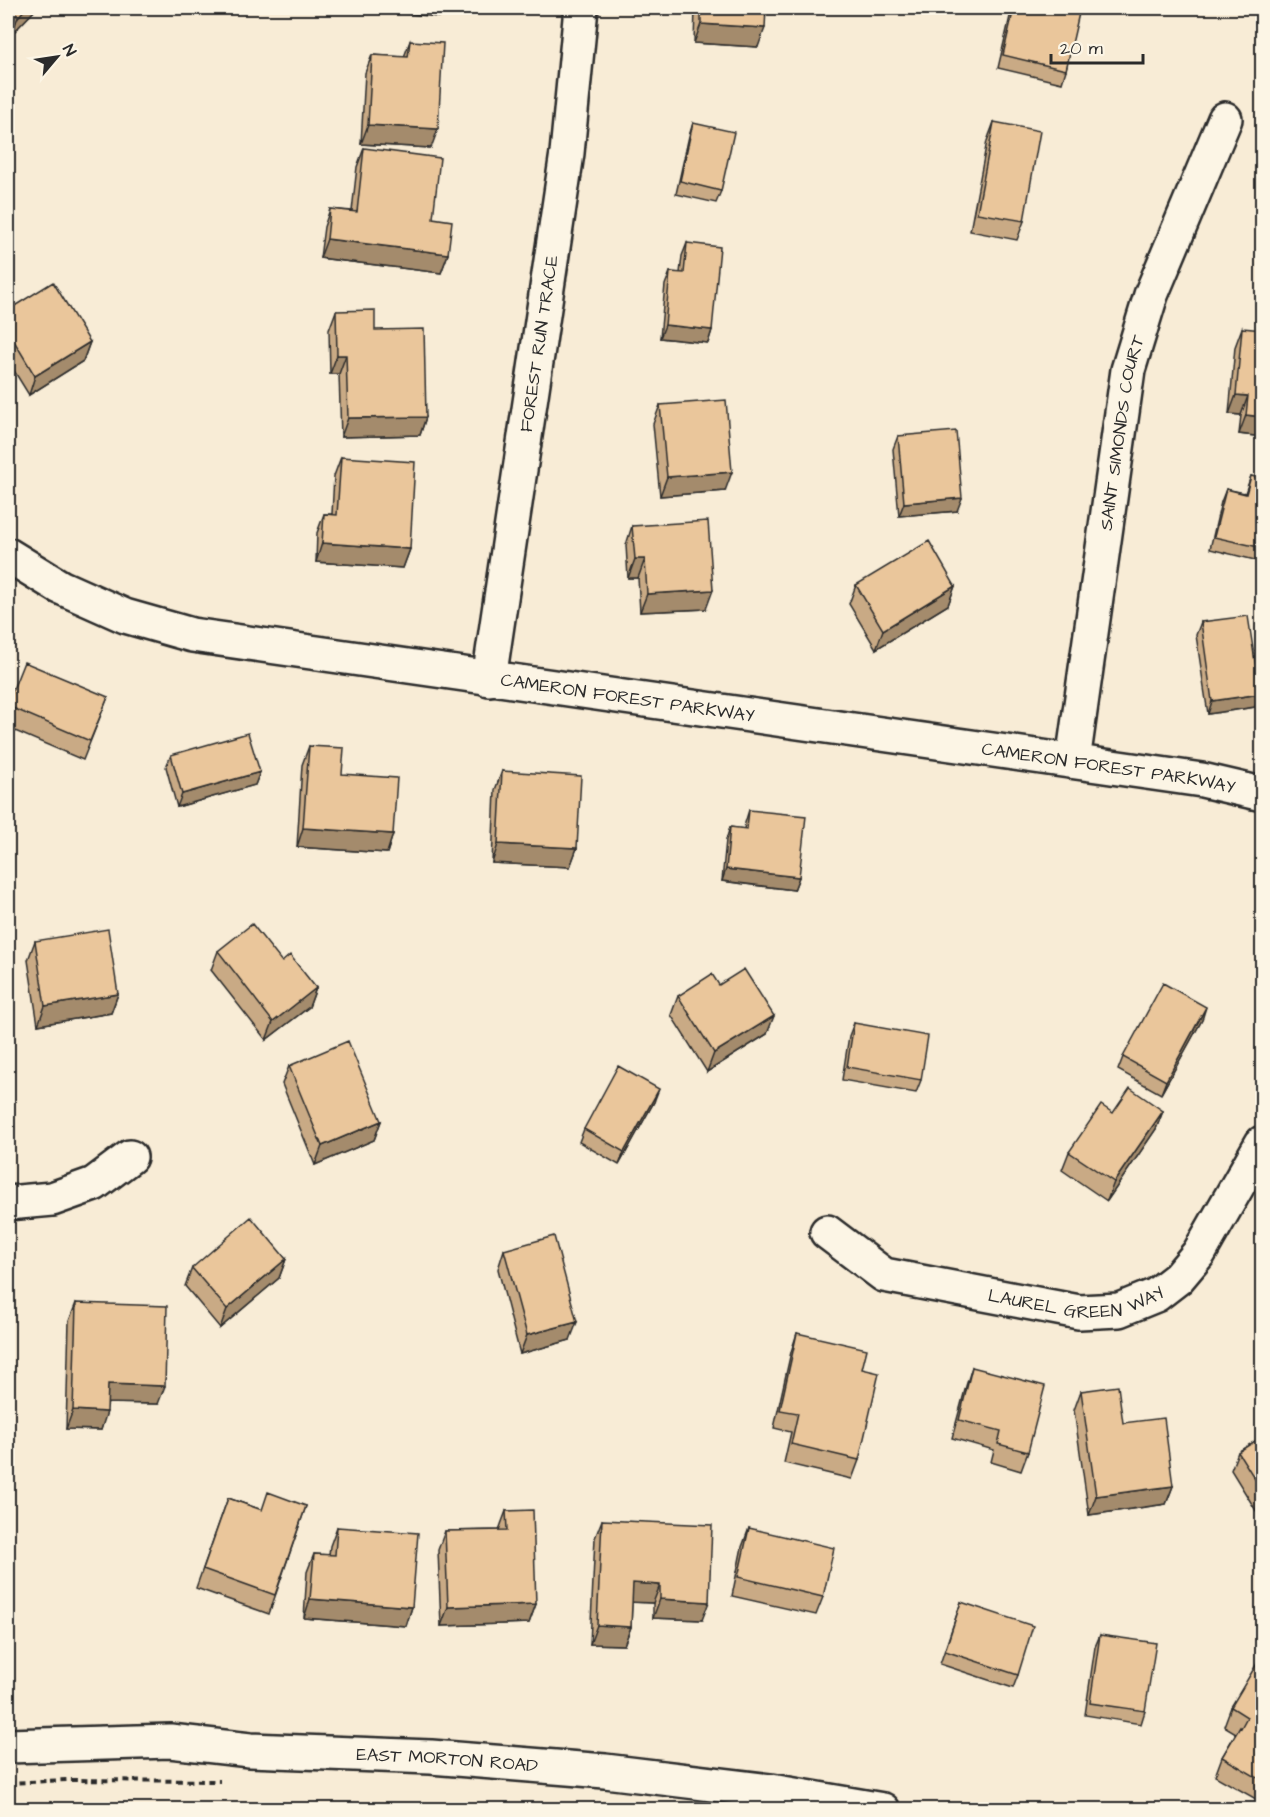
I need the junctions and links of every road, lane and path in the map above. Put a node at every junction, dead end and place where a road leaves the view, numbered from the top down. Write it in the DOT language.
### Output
graph roads {
  1 [pos="581,8"];
  2 [pos="1225,119"];
  3 [pos="8,555"];
  4 [pos="489,679"];
  5 [pos="1073,761"];
  6 [pos="1263,794"];
  7 [pos="1263,1143"];
  8 [pos="130,1157"];
  9 [pos="8,1203"];
  10 [pos="827,1232"];
  11 [pos="8,1746"];
  12 [pos="883,1809"];
  1 -- 4 [label="street, FOREST RUN TRACE"];
  2 -- 5 [label="street, SAINT SIMONDS COURT"];
  3 -- 4 [label="street, CAMERON FOREST PARKWAY"];
  4 -- 5 [label="street, CAMERON FOREST PARKWAY"];
  5 -- 6 [label="street, CAMERON FOREST PARKWAY"];
  7 -- 10 [label="street, LAUREL GREEN WAY"];
  8 -- 9 [label="street"];
  11 -- 12 [label="street, EAST MORTON ROAD"];
}
